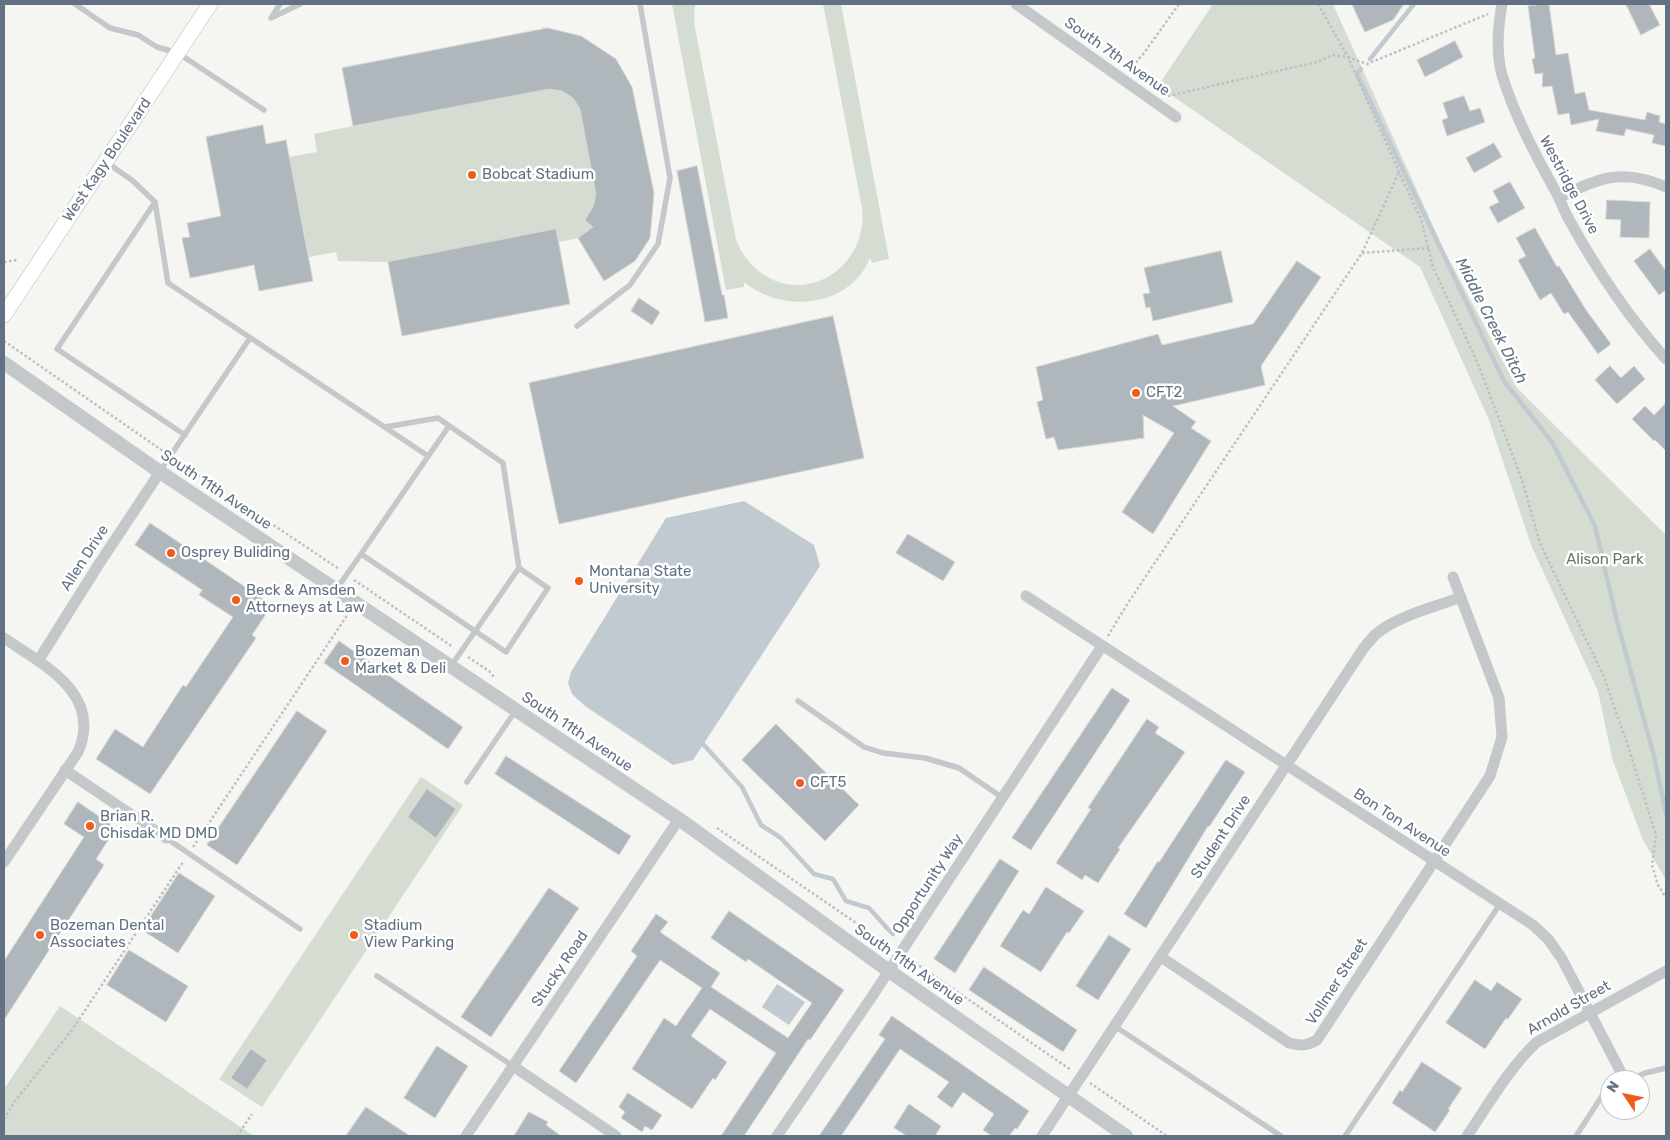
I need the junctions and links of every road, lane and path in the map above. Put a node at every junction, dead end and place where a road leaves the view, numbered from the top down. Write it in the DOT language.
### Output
graph roads {
  1 [pos="75,4"];
  2 [pos="210,4"];
  3 [pos="280,4"];
  4 [pos="300,4"];
  5 [pos="640,4"];
  6 [pos="1016,4"];
  7 [pos="1179,4"];
  8 [pos="1318,4"];
  9 [pos="1502,6"];
  10 [pos="178,53"];
  11 [pos="1348,57"];
  12 [pos="1122,78"];
  13 [pos="1152,100"];
  14 [pos="264,110"];
  15 [pos="1176,116"];
  16 [pos="106,162"];
  17 [pos="1398,172"];
  18 [pos="1666,187"];
  19 [pos="1559,198"];
  20 [pos="156,202"];
  21 [pos="1429,248"];
  22 [pos="1362,253"];
  23 [pos="17,260"];
  24 [pos="4,262"];
  25 [pos="4,315"];
  26 [pos="577,326"];
  27 [pos="250,338"];
  28 [pos="1666,359"];
  29 [pos="4,363"];
  30 [pos="449,426"];
  31 [pos="385,427"];
  32 [pos="185,436"];
  33 [pos="428,456"];
  34 [pos="160,472"];
  35 [pos="361,554"];
  36 [pos="519,568"];
  37 [pos="1453,577"];
  38 [pos="336,590"];
  39 [pos="1026,596"];
  40 [pos="1461,597"];
  41 [pos="475,632"];
  42 [pos="4,638"];
  43 [pos="1102,646"];
  44 [pos="38,661"];
  45 [pos="451,667"];
  46 [pos="798,701"];
  47 [pos="516,710"];
  48 [pos="1286,765"];
  49 [pos="66,770"];
  50 [pos="467,782"];
  51 [pos="1003,798"];
  52 [pos="679,819"];
  53 [pos="166,838"];
  54 [pos="4,862"];
  55 [pos="1434,862"];
  56 [pos="1666,898"];
  57 [pos="1500,904"];
  58 [pos="300,929"];
  59 [pos="901,953"];
  60 [pos="1161,957"];
  61 [pos="889,971"];
  62 [pos="1666,971"];
  63 [pos="377,976"];
  64 [pos="1591,1012"];
  65 [pos="1116,1027"];
  66 [pos="513,1066"];
  67 [pos="1666,1068"];
  68 [pos="1620,1070"];
  69 [pos="1650,1072"];
  70 [pos="1082,1078"];
  71 [pos="1069,1097"];
  72 [pos="1600,1099"];
  73 [pos="252,1114"];
  74 [pos="237,1136"];
  75 [pos="466,1136"];
  76 [pos="616,1136"];
  77 [pos="777,1136"];
  78 [pos="1042,1136"];
  79 [pos="1126,1136"];
  80 [pos="1167,1136"];
  81 [pos="1281,1136"];
  82 [pos="1345,1136"];
  83 [pos="1467,1136"];
  84 [pos="1576,1136"];
  1 -- 10 [label="lane"];
  2 -- 10 [label="main road, West Kagy Boulevard"];
  3 -- 4 [label="lane"];
  5 -- 26 [label="lane"];
  6 -- 12 [label="street, South 7th Avenue"];
  7 -- 12 [label="path"];
  8 -- 11 [label="path"];
  9 -- 11 [label="path"];
  9 -- 19 [label="street, Westridge Drive"];
  10 -- 14 [label="lane"];
  10 -- 16 [label="main road, West Kagy Boulevard"];
  11 -- 13 [label="path"];
  11 -- 17 [label="path"];
  12 -- 13 [label="street, South 7th Avenue"];
  13 -- 15 [label="street, South 7th Avenue"];
  16 -- 20 [label="lane"];
  16 -- 25 [label="main road, West Kagy Boulevard"];
  17 -- 21 [label="path"];
  17 -- 22 [label="path"];
  18 -- 19 [label="street"];
  19 -- 28 [label="street, Westridge Drive"];
  20 -- 27 [label="lane"];
  20 -- 32 [label="lane"];
  21 -- 22 [label="path"];
  21 -- 56 [label="path"];
  22 -- 43 [label="path"];
  23 -- 24 [label="path"];
  27 -- 31 [label="lane"];
  27 -- 32 [label="lane"];
  29 -- 34 [label="street, South 11th Avenue"];
  30 -- 31 [label="lane"];
  30 -- 33 [label="lane"];
  30 -- 36 [label="lane"];
  31 -- 33 [label="lane"];
  32 -- 34 [label="lane"];
  33 -- 35 [label="lane"];
  34 -- 38 [label="street, South 11th Avenue"];
  34 -- 44 [label="street, Allen Drive"];
  35 -- 38 [label="lane"];
  35 -- 41 [label="lane"];
  36 -- 41 [label="lane"];
  36 -- 41 [label="lane"];
  37 -- 40 [label="street"];
  38 -- 45 [label="street, South 11th Avenue"];
  39 -- 43 [label="street, Bon Ton Avenue"];
  40 -- 48 [label="street, Student Drive"];
  40 -- 55 [label="street"];
  41 -- 45 [label="lane"];
  42 -- 44 [label="street"];
  43 -- 48 [label="street, Bon Ton Avenue"];
  43 -- 51 [label="street, Opportunity Way"];
  44 -- 49 [label="street"];
  45 -- 47 [label="street, South 11th Avenue"];
  46 -- 51 [label="lane"];
  47 -- 50 [label="lane"];
  47 -- 52 [label="street, South 11th Avenue"];
  48 -- 55 [label="street, Bon Ton Avenue"];
  48 -- 60 [label="street, Student Drive"];
  49 -- 53 [label="street"];
  49 -- 54 [label="street"];
  51 -- 59 [label="street, Opportunity Way"];
  52 -- 61 [label="street, South 11th Avenue"];
  52 -- 66 [label="street, Stucky Road"];
  53 -- 58 [label="lane"];
  55 -- 57 [label="street, Bon Ton Avenue"];
  55 -- 60 [label="street, Vollmer Street"];
  57 -- 64 [label="street, Bon Ton Avenue"];
  57 -- 82 [label="lane"];
  59 -- 61 [label="street, Opportunity Way"];
  59 -- 70 [label="path"];
  60 -- 65 [label="street, Student Drive"];
  61 -- 71 [label="street, South 11th Avenue"];
  61 -- 77 [label="street, Opportunity Way"];
  62 -- 64 [label="street, Arnold Street"];
  63 -- 66 [label="lane"];
  64 -- 68 [label="street, Bon Ton Avenue"];
  64 -- 83 [label="street, Arnold Street"];
  65 -- 70 [label="street, Student Drive"];
  65 -- 81 [label="lane"];
  66 -- 75 [label="street, Stucky Road"];
  66 -- 76 [label="street"];
  67 -- 69 [label="lane"];
  70 -- 71 [label="street, Student Drive"];
  70 -- 80 [label="path"];
  71 -- 78 [label="street, Student Drive"];
  71 -- 79 [label="street, South 11th Avenue"];
  72 -- 84 [label="lane"];
  73 -- 74 [label="path"];
}
